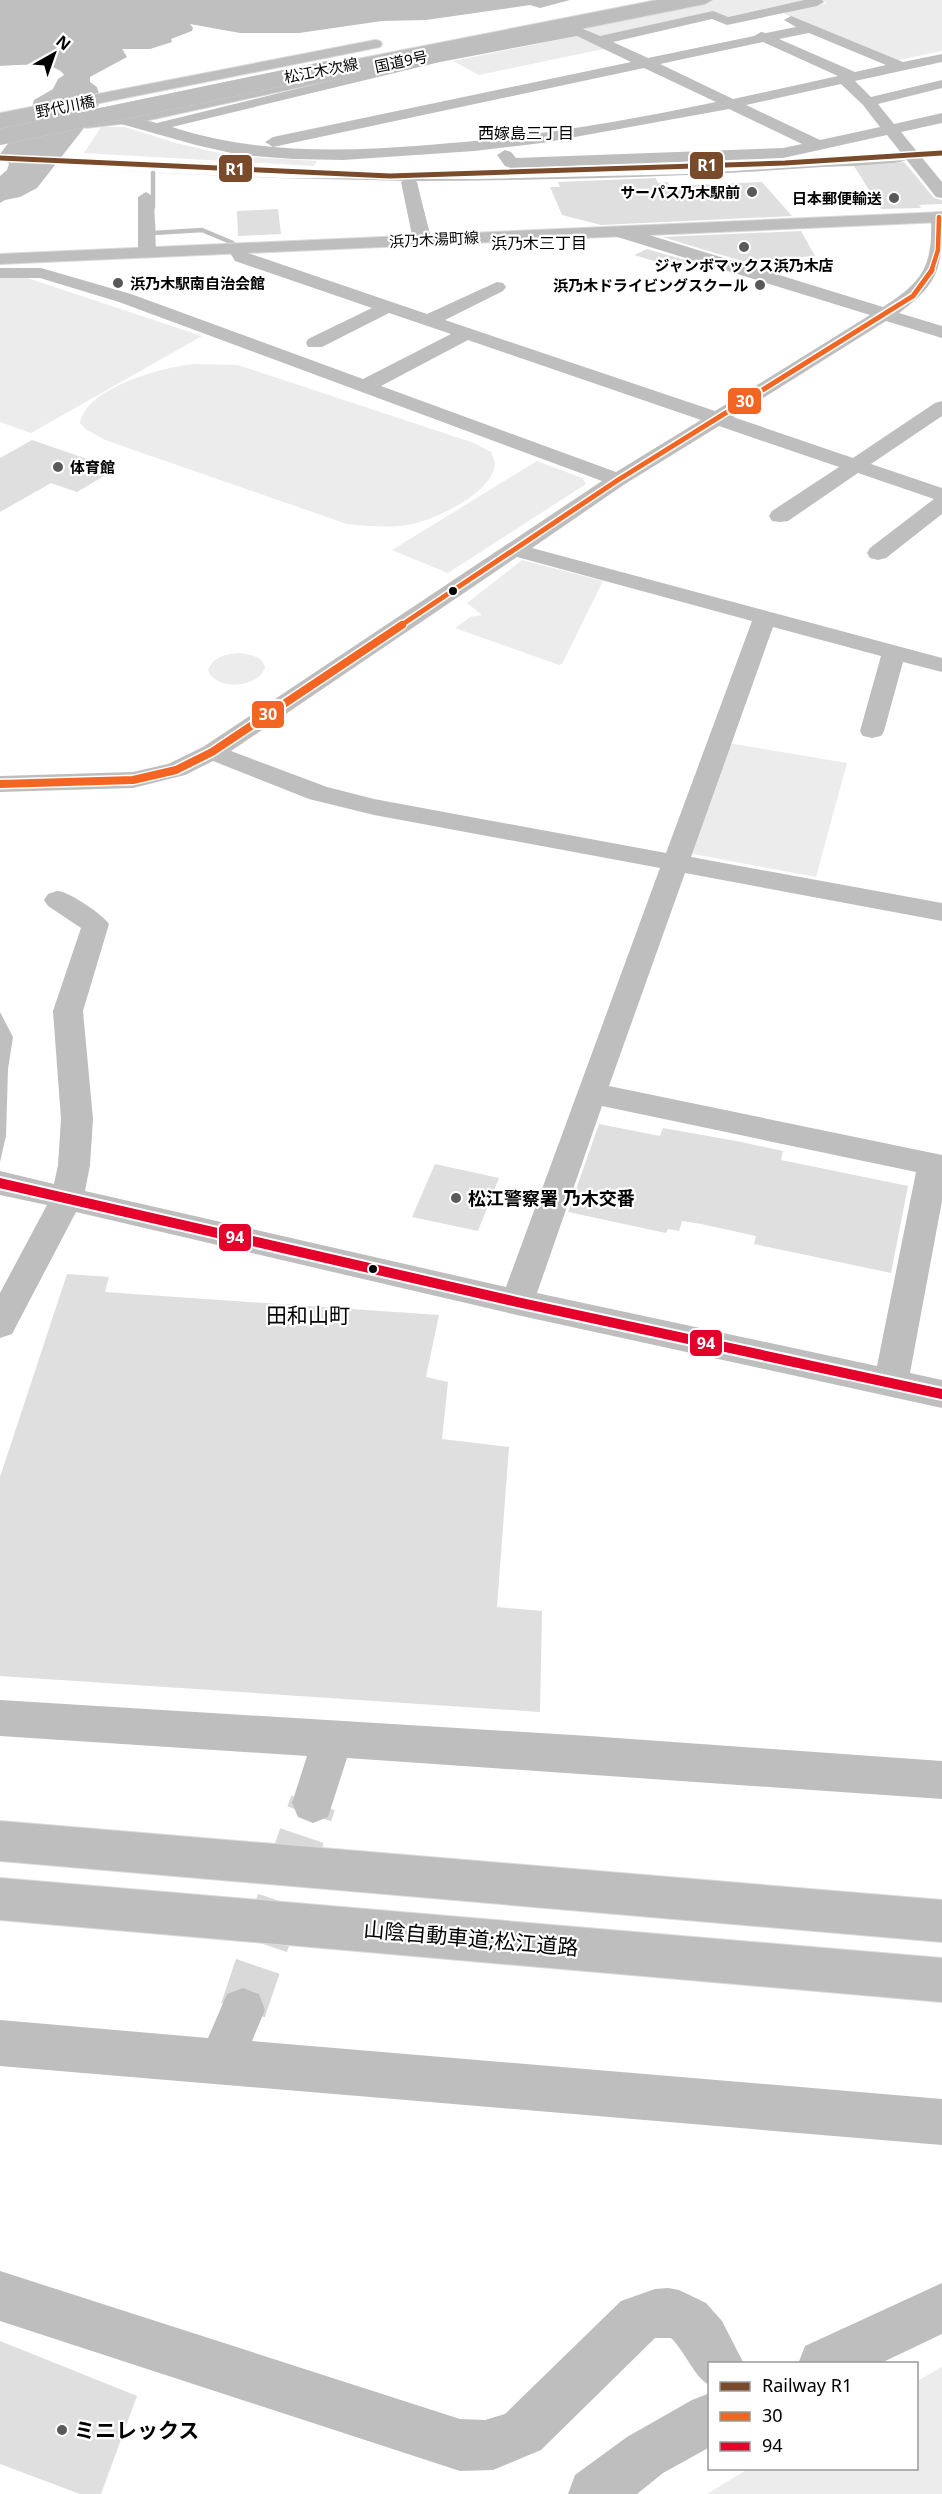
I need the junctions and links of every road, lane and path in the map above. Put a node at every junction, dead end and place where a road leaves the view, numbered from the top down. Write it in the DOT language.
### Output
graph roads {
  1 [pos="646,0"];
  2 [pos="678,0"];
  3 [pos="705,0"];
  4 [pos="811,0"];
  5 [pos="772,12"];
  6 [pos="727,21"];
  7 [pos="811,28"];
  8 [pos="765,38"];
  9 [pos="601,40"];
  10 [pos="390,41"];
  11 [pos="942,58"];
  12 [pos="648,63"];
  13 [pos="322,66"];
  14 [pos="900,66"];
  15 [pos="369,75"];
  16 [pos="848,78"];
  17 [pos="942,84"];
  18 [pos="389,86"];
  19 [pos="408,98"];
  20 [pos="106,99"];
  21 [pos="868,102"];
  22 [pos="733,104"];
  23 [pos="428,109"];
  24 [pos="145,116"];
  25 [pos="97,117"];
  26 [pos="0,118"];
  27 [pos="942,118"];
  28 [pos="119,119"];
  29 [pos="448,121"];
  30 [pos="8,127"];
  31 [pos="165,127"];
  32 [pos="888,129"];
  33 [pos="469,133"];
  34 [pos="493,145"];
  35 [pos="817,145"];
  36 [pos="249,151"];
  37 [pos="409,182"];
  38 [pos="942,193"];
  39 [pos="146,197"];
  40 [pos="941,217"];
  41 [pos="617,231"];
  42 [pos="422,240"];
  43 [pos="236,248"];
  44 [pos="147,253"];
  45 [pos="0,259"];
  46 [pos="0,273"];
  47 [pos="497,287"];
  48 [pos="388,307"];
  49 [pos="885,314"];
  50 [pos="428,321"];
  51 [pos="942,332"];
  52 [pos="465,334"];
  53 [pos="315,343"];
  54 [pos="365,386"];
  55 [pos="942,407"];
  56 [pos="717,419"];
  57 [pos="856,466"];
  58 [pos="618,480"];
  59 [pos="942,495"];
  60 [pos="942,504"];
  61 [pos="780,516"];
  62 [pos="512,549"];
  63 [pos="878,553"];
  64 [pos="765,618"];
  65 [pos="894,652"];
  66 [pos="942,665"];
  67 [pos="872,731"];
  68 [pos="212,752"];
  69 [pos="0,784"];
  70 [pos="675,863"];
  71 [pos="58,900"];
  72 [pos="942,912"];
  73 [pos="591,1093"];
  74 [pos="937,1165"];
  75 [pos="0,1183"];
  76 [pos="53,1195"];
  77 [pos="517,1302"];
  78 [pos="0,1325"];
  79 [pos="891,1382"];
  80 [pos="942,1394"];
  81 [pos="0,1718"];
  82 [pos="332,1740"];
  83 [pos="942,1780"];
  84 [pos="313,1803"];
  85 [pos="9,1839"];
  86 [pos="0,1899"];
  87 [pos="170,1912"];
  88 [pos="0,1914"];
  89 [pos="942,1921"];
  90 [pos="942,1980"];
  91 [pos="243,2010"];
  92 [pos="0,2043"];
  93 [pos="221,2061"];
  94 [pos="942,2122"];
  95 [pos="0,2296"];
  96 [pos="942,2308"];
  97 [pos="719,2362"];
  98 [pos="827,2362"];
  99 [pos="708,2419"];
  100 [pos="594,2494"];
  1 -- 13 [label="main road, 松江木次線"];
  2 -- 13 [label="main road, 松江木次線"];
  3 -- 24 [label="main road, 国道9号"];
  4 -- 5 [label="main road"];
  5 -- 6 [label="main road"];
  5 -- 7 [label="main road"];
  6 -- 8 [label="main road"];
  6 -- 9 [label="main road"];
  7 -- 8 [label="main road"];
  7 -- 14 [label="main road"];
  8 -- 12 [label="main road"];
  8 -- 16 [label="main road"];
  9 -- 12 [label="main road"];
  9 -- 15 [label="main road"];
  10 -- 20 [label="main road, 国道9号"];
  11 -- 14 [label="main road"];
  12 -- 22 [label="main road"];
  12 -- 23 [label="main road"];
  13 -- 30 [label="main road, 松江木次線, bridge"];
  14 -- 16 [label="main road"];
  15 -- 18 [label="main road"];
  15 -- 31 [label="main road"];
  16 -- 21 [label="main road"];
  16 -- 22 [label="main road"];
  17 -- 21 [label="main road"];
  19 -- 23 [label="main road"];
  20 -- 30 [label="main road, 野代川橋"];
  21 -- 32 [label="main road"];
  22 -- 34 [label="main road"];
  22 -- 35 [label="main road"];
  23 -- 29 [label="main road"];
  23 -- 36 [label="main road"];
  24 -- 25 [label="main road"];
  24 -- 28 [label="main road, 国道9号"];
  24 -- 31 [label="main road"];
  25 -- 28 [label="main road, 国道9号"];
  25 -- 30 [label="main road, 野代川橋, bridge"];
  26 -- 30 [label="main road"];
  27 -- 32 [label="main road"];
  28 -- 31 [label="main road"];
  31 -- 36 [label="main road"];
  32 -- 35 [label="main road"];
  32 -- 38 [label="main road"];
  33 -- 34 [label="main road"];
  34 -- 35 [label="main road"];
  34 -- 36 [label="main road"];
  37 -- 42 [label="main road"];
  39 -- 44 [label="main road"];
  40 -- 41 [label="main road, 浜乃木湯町線"];
  40 -- 49 [label="main road"];
  41 -- 42 [label="main road, 浜乃木湯町線"];
  41 -- 49 [label="main road"];
  42 -- 43 [label="main road, 浜乃木湯町線"];
  43 -- 44 [label="main road, 浜乃木湯町線"];
  43 -- 48 [label="main road"];
  44 -- 45 [label="main road, 浜乃木湯町線"];
  46 -- 54 [label="main road"];
  47 -- 50 [label="main road"];
  48 -- 50 [label="main road"];
  48 -- 53 [label="main road"];
  49 -- 51 [label="main road"];
  49 -- 56 [label="main road"];
  50 -- 52 [label="main road"];
  52 -- 54 [label="main road"];
  52 -- 56 [label="main road"];
  54 -- 58 [label="main road"];
  55 -- 57 [label="main road"];
  56 -- 57 [label="main road"];
  56 -- 58 [label="main road"];
  57 -- 59 [label="main road"];
  57 -- 61 [label="main road"];
  58 -- 62 [label="main road"];
  60 -- 63 [label="main road"];
  62 -- 64 [label="main road"];
  62 -- 68 [label="main road"];
  64 -- 65 [label="main road"];
  64 -- 70 [label="main road"];
  65 -- 66 [label="main road"];
  65 -- 67 [label="main road"];
  68 -- 69 [label="main road"];
  68 -- 70 [label="main road"];
  70 -- 72 [label="main road"];
  70 -- 73 [label="main road"];
  71 -- 76 [label="main road"];
  73 -- 74 [label="main road"];
  73 -- 77 [label="main road"];
  74 -- 79 [label="main road"];
  75 -- 76 [label="main road"];
  76 -- 77 [label="main road"];
  76 -- 78 [label="main road"];
  77 -- 79 [label="main road"];
  79 -- 80 [label="main road"];
  81 -- 82 [label="main road"];
  82 -- 83 [label="main road"];
  82 -- 84 [label="main road"];
  85 -- 89 [label="main road"];
  86 -- 87 [label="main road, 山陰自動車道;松江道路"];
  87 -- 88 [label="main road"];
  87 -- 90 [label="main road, 山陰自動車道;松江道路"];
  91 -- 93 [label="main road"];
  92 -- 93 [label="main road"];
  93 -- 94 [label="main road"];
  95 -- 97 [label="main road"];
  96 -- 98 [label="main road"];
  99 -- 100 [label="main road"];
}
